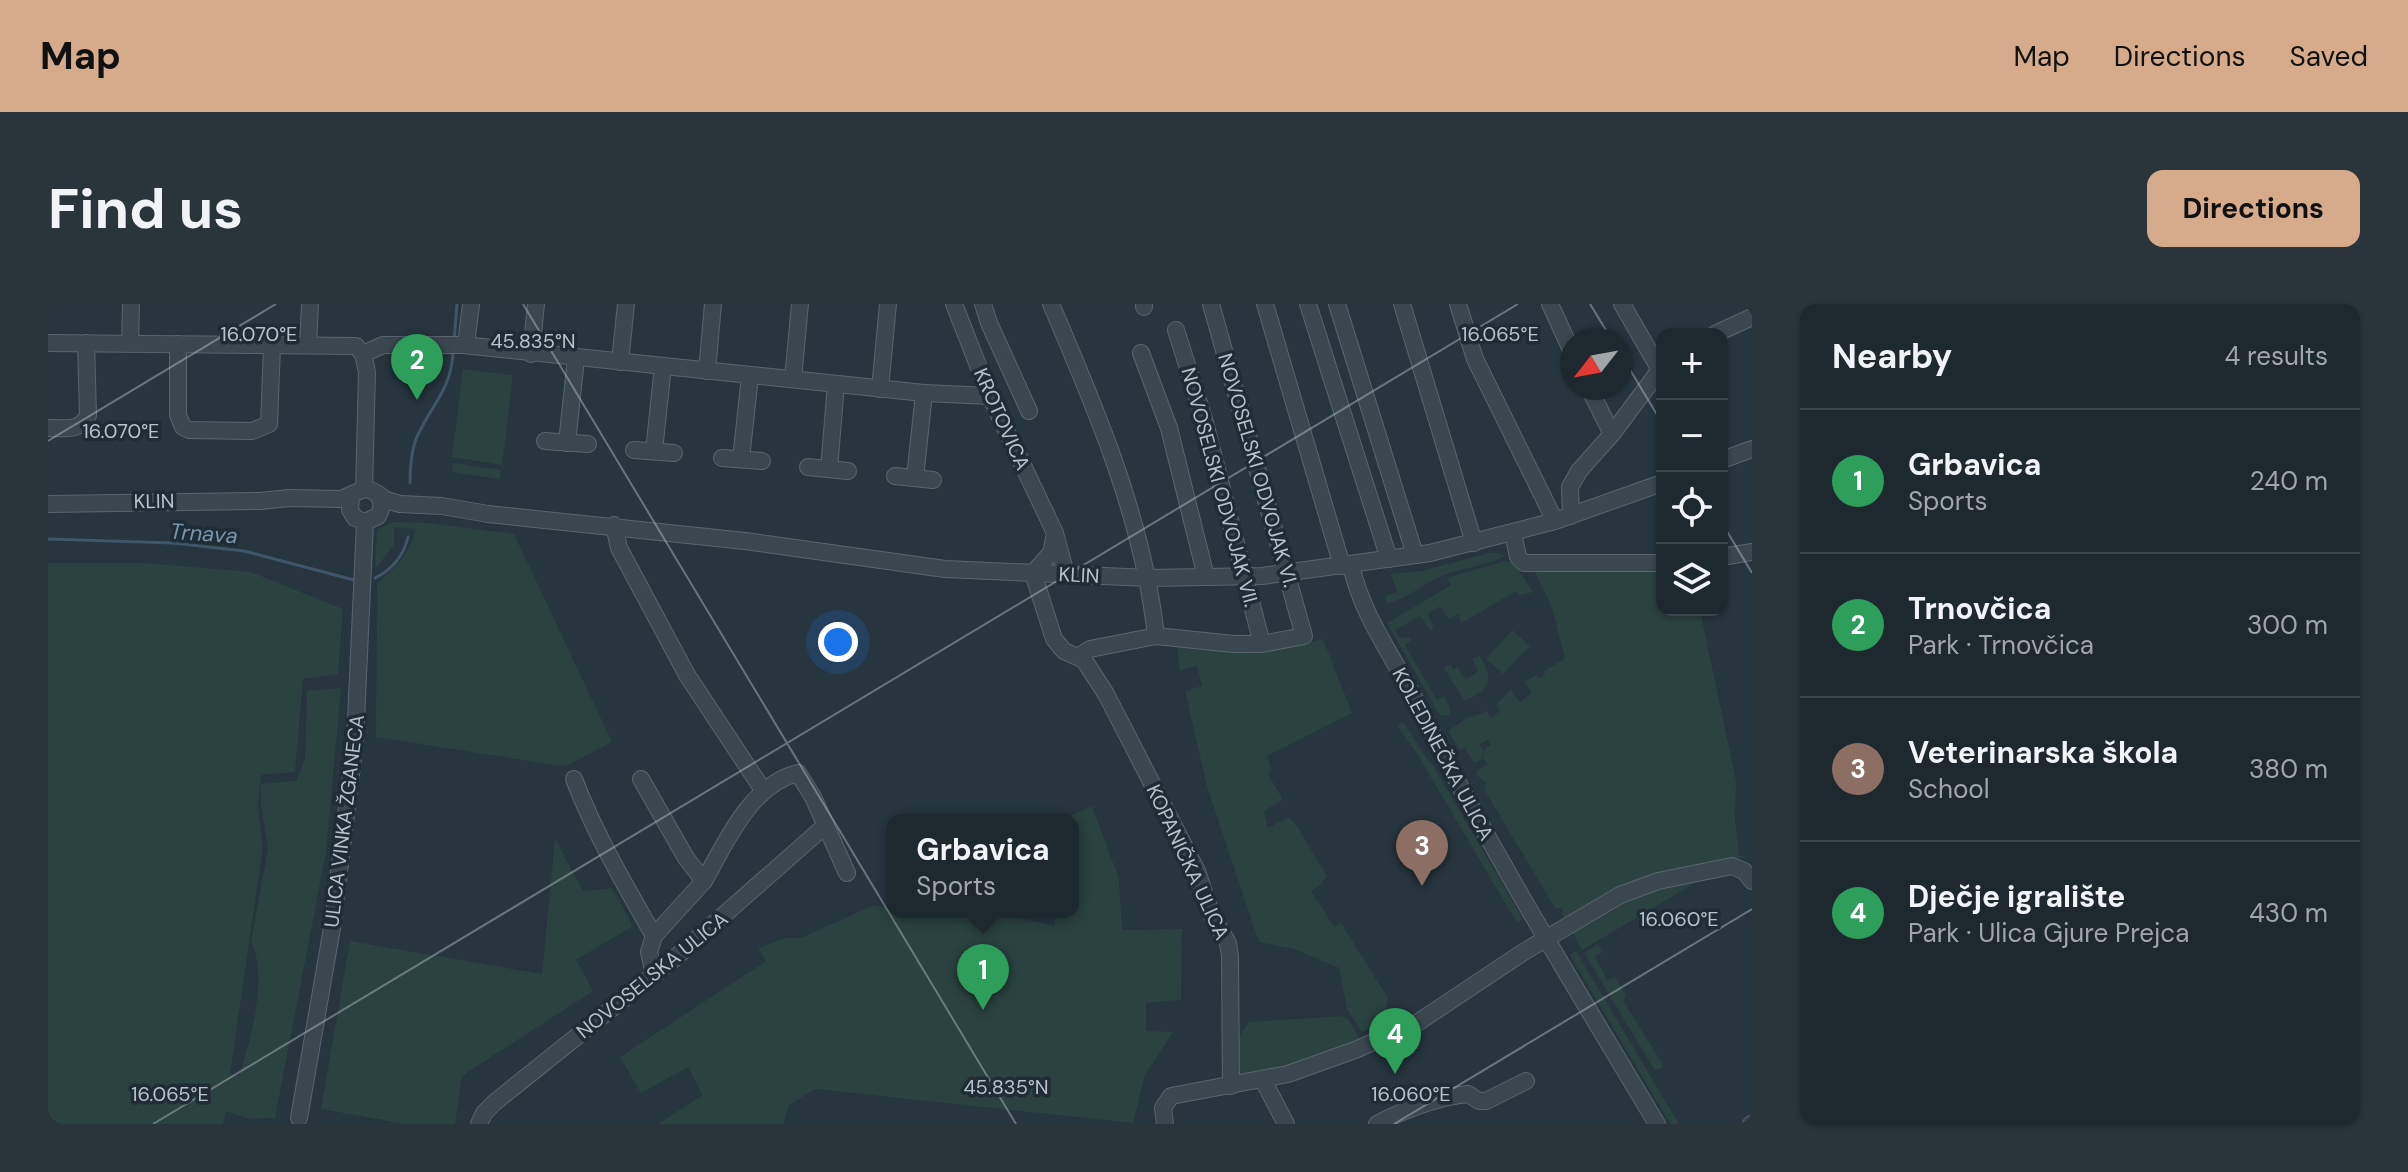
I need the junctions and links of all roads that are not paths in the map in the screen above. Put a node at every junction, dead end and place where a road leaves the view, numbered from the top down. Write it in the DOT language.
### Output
graph roads {
  1 [pos="131,304"];
  2 [pos="310,304"];
  3 [pos="471,304"];
  4 [pos="536,304"];
  5 [pos="626,304"];
  6 [pos="713,304"];
  7 [pos="800,304"];
  8 [pos="888,304"];
  9 [pos="954,304"];
  10 [pos="983,304"];
  11 [pos="1051,304"];
  12 [pos="1211,304"];
  13 [pos="1265,304"];
  14 [pos="1308,304"];
  15 [pos="1337,304"];
  16 [pos="1402,304"];
  17 [pos="1458,304"];
  18 [pos="1550,304"];
  19 [pos="1622,304"];
  20 [pos="1752,317"];
  21 [pos="1561,328"];
  22 [pos="1728,328"];
  23 [pos="1176,330"];
  24 [pos="48,343"];
  25 [pos="86,343"];
  26 [pos="130,344"];
  27 [pos="178,344"];
  28 [pos="308,345"];
  29 [pos="464,345"];
  30 [pos="272,346"];
  31 [pos="1141,353"];
  32 [pos="363,354"];
  33 [pos="531,354"];
  34 [pos="576,358"];
  35 [pos="1656,360"];
  36 [pos="620,362"];
  37 [pos="663,366"];
  38 [pos="707,371"];
  39 [pos="1656,375"];
  40 [pos="750,376"];
  41 [pos="793,379"];
  42 [pos="836,384"];
  43 [pos="880,389"];
  44 [pos="924,393"];
  45 [pos="990,396"];
  46 [pos="1595,400"];
  47 [pos="1029,411"];
  48 [pos="48,428"];
  49 [pos="1612,434"];
  50 [pos="545,441"];
  51 [pos="567,443"];
  52 [pos="588,444"];
  53 [pos="1752,449"];
  54 [pos="634,450"];
  55 [pos="654,451"];
  56 [pos="674,453"];
  57 [pos="722,458"];
  58 [pos="1728,458"];
  59 [pos="741,459"];
  60 [pos="762,461"];
  61 [pos="808,467"];
  62 [pos="829,469"];
  63 [pos="848,471"];
  64 [pos="895,476"];
  65 [pos="915,478"];
  66 [pos="933,480"];
  67 [pos="1656,485"];
  68 [pos="364,493"];
  69 [pos="260,501"];
  70 [pos="48,504"];
  71 [pos="488,514"];
  72 [pos="1571,516"];
  73 [pos="365,517"];
  74 [pos="1555,521"];
  75 [pos="614,525"];
  76 [pos="1055,533"];
  77 [pos="1513,533"];
  78 [pos="1474,543"];
  79 [pos="1752,552"];
  80 [pos="1415,555"];
  81 [pos="1728,556"];
  82 [pos="1389,559"];
  83 [pos="1656,563"];
  84 [pos="1346,565"];
  85 [pos="1033,573"];
  86 [pos="1066,574"];
  87 [pos="1287,574"];
  88 [pos="1206,577"];
  89 [pos="1245,577"];
  90 [pos="1149,578"];
  91 [pos="1156,636"];
  92 [pos="1262,644"];
  93 [pos="1079,656"];
  94 [pos="574,779"];
  95 [pos="641,779"];
  96 [pos="763,790"];
  97 [pos="826,825"];
  98 [pos="847,873"];
  99 [pos="704,881"];
  100 [pos="1752,881"];
  101 [pos="654,936"];
  102 [pos="1545,938"];
  103 [pos="654,975"];
  104 [pos="1263,1080"];
  105 [pos="1526,1081"];
  106 [pos="1231,1086"];
  107 [pos="297,1122"];
  108 [pos="479,1124"];
  109 [pos="1165,1124"];
  110 [pos="1286,1124"];
  111 [pos="1377,1124"];
  112 [pos="1657,1124"];
  1 -- 26 [label="street"];
  2 -- 28 [label="street"];
  3 -- 29 [label="street"];
  4 -- 33 [label="street"];
  5 -- 36 [label="street"];
  6 -- 38 [label="street"];
  7 -- 41 [label="street"];
  8 -- 43 [label="street"];
  9 -- 45 [label="street, KROTOVICA"];
  10 -- 47 [label="street"];
  11 -- 90 [label="street"];
  12 -- 87 [label="street, NOVOSELSKI ODVOJAK VI."];
  13 -- 84 [label="street, KOLEDINEČKA ULICA"];
  14 -- 82 [label="street"];
  15 -- 80 [label="street"];
  16 -- 78 [label="street"];
  17 -- 74 [label="street"];
  18 -- 21 [label="street"];
  19 -- 35 [label="street"];
  20 -- 22 [label="street"];
  23 -- 89 [label="street, NOVOSELSKI ODVOJAK VII."];
  24 -- 25 [label="street"];
  25 -- 26 [label="street"];
  25 -- 48 [label="street"];
  26 -- 27 [label="street"];
  27 -- 30 [label="street"];
  27 -- 30 [label="street"];
  28 -- 30 [label="street"];
  28 -- 32 [label="street"];
  29 -- 32 [label="street"];
  29 -- 33 [label="street"];
  31 -- 88 [label="street"];
  32 -- 68 [label="street"];
  33 -- 34 [label="street"];
  34 -- 36 [label="street"];
  34 -- 51 [label="street"];
  36 -- 37 [label="street"];
  37 -- 38 [label="street"];
  37 -- 55 [label="street"];
  38 -- 40 [label="street"];
  39 -- 49 [label="street"];
  40 -- 41 [label="street"];
  40 -- 59 [label="street"];
  41 -- 42 [label="street"];
  42 -- 43 [label="street"];
  42 -- 62 [label="street"];
  43 -- 44 [label="street"];
  44 -- 45 [label="street"];
  44 -- 65 [label="street"];
  45 -- 76 [label="street, KROTOVICA"];
  46 -- 49 [label="street"];
  49 -- 72 [label="street"];
  50 -- 51 [label="street"];
  51 -- 52 [label="street"];
  53 -- 58 [label="street"];
  54 -- 55 [label="street"];
  55 -- 56 [label="street"];
  57 -- 59 [label="street"];
  59 -- 60 [label="street"];
  61 -- 62 [label="street"];
  62 -- 63 [label="street"];
  64 -- 65 [label="street"];
  65 -- 66 [label="street"];
  67 -- 72 [label="street, KLIN"];
  68 -- 69 [label="street, KLIN"];
  68 -- 71 [label="street, KLIN"];
  68 -- 73 [label="street"];
  68 -- 73 [label="street"];
  69 -- 70 [label="street, KLIN"];
  69 -- 73 [label="street, KLIN"];
  71 -- 73 [label="street, KLIN"];
  71 -- 75 [label="street, KLIN"];
  72 -- 74 [label="street, KLIN"];
  73 -- 107 [label="street, ULICA VINKA ŽGANECA"];
  74 -- 77 [label="street, KLIN"];
  75 -- 85 [label="street, KLIN"];
  75 -- 96 [label="street"];
  76 -- 85 [label="street"];
  76 -- 86 [label="street, KROTOVICA"];
  77 -- 78 [label="street, KLIN"];
  77 -- 83 [label="street"];
  78 -- 80 [label="street, KLIN"];
  79 -- 81 [label="street"];
  80 -- 82 [label="street, KLIN"];
  82 -- 84 [label="street, KLIN"];
  84 -- 87 [label="street, KLIN"];
  84 -- 102 [label="street, KOLEDINEČKA ULICA"];
  85 -- 86 [label="street, KLIN"];
  85 -- 93 [label="street, KOPANIČKA ULICA"];
  86 -- 90 [label="street, KLIN"];
  87 -- 89 [label="street, KLIN"];
  87 -- 92 [label="street, NOVOSELSKI ODVOJAK VI."];
  88 -- 89 [label="street, KLIN"];
  88 -- 90 [label="street, KLIN"];
  89 -- 92 [label="street, NOVOSELSKI ODVOJAK VII."];
  90 -- 91 [label="street"];
  91 -- 92 [label="street"];
  91 -- 93 [label="street"];
  93 -- 106 [label="street, KOPANIČKA ULICA"];
  94 -- 101 [label="street"];
  95 -- 99 [label="street"];
  96 -- 97 [label="street"];
  96 -- 99 [label="street"];
  97 -- 98 [label="street"];
  97 -- 103 [label="street, NOVOSELSKA ULICA"];
  99 -- 101 [label="street"];
  100 -- 102 [label="street"];
  101 -- 103 [label="street"];
  102 -- 104 [label="street"];
  102 -- 112 [label="street, KOLEDINEČKA ULICA"];
  103 -- 108 [label="street, NOVOSELSKA ULICA"];
  104 -- 106 [label="street"];
  104 -- 110 [label="street"];
  105 -- 111 [label="street"];
  106 -- 109 [label="street"];
}
